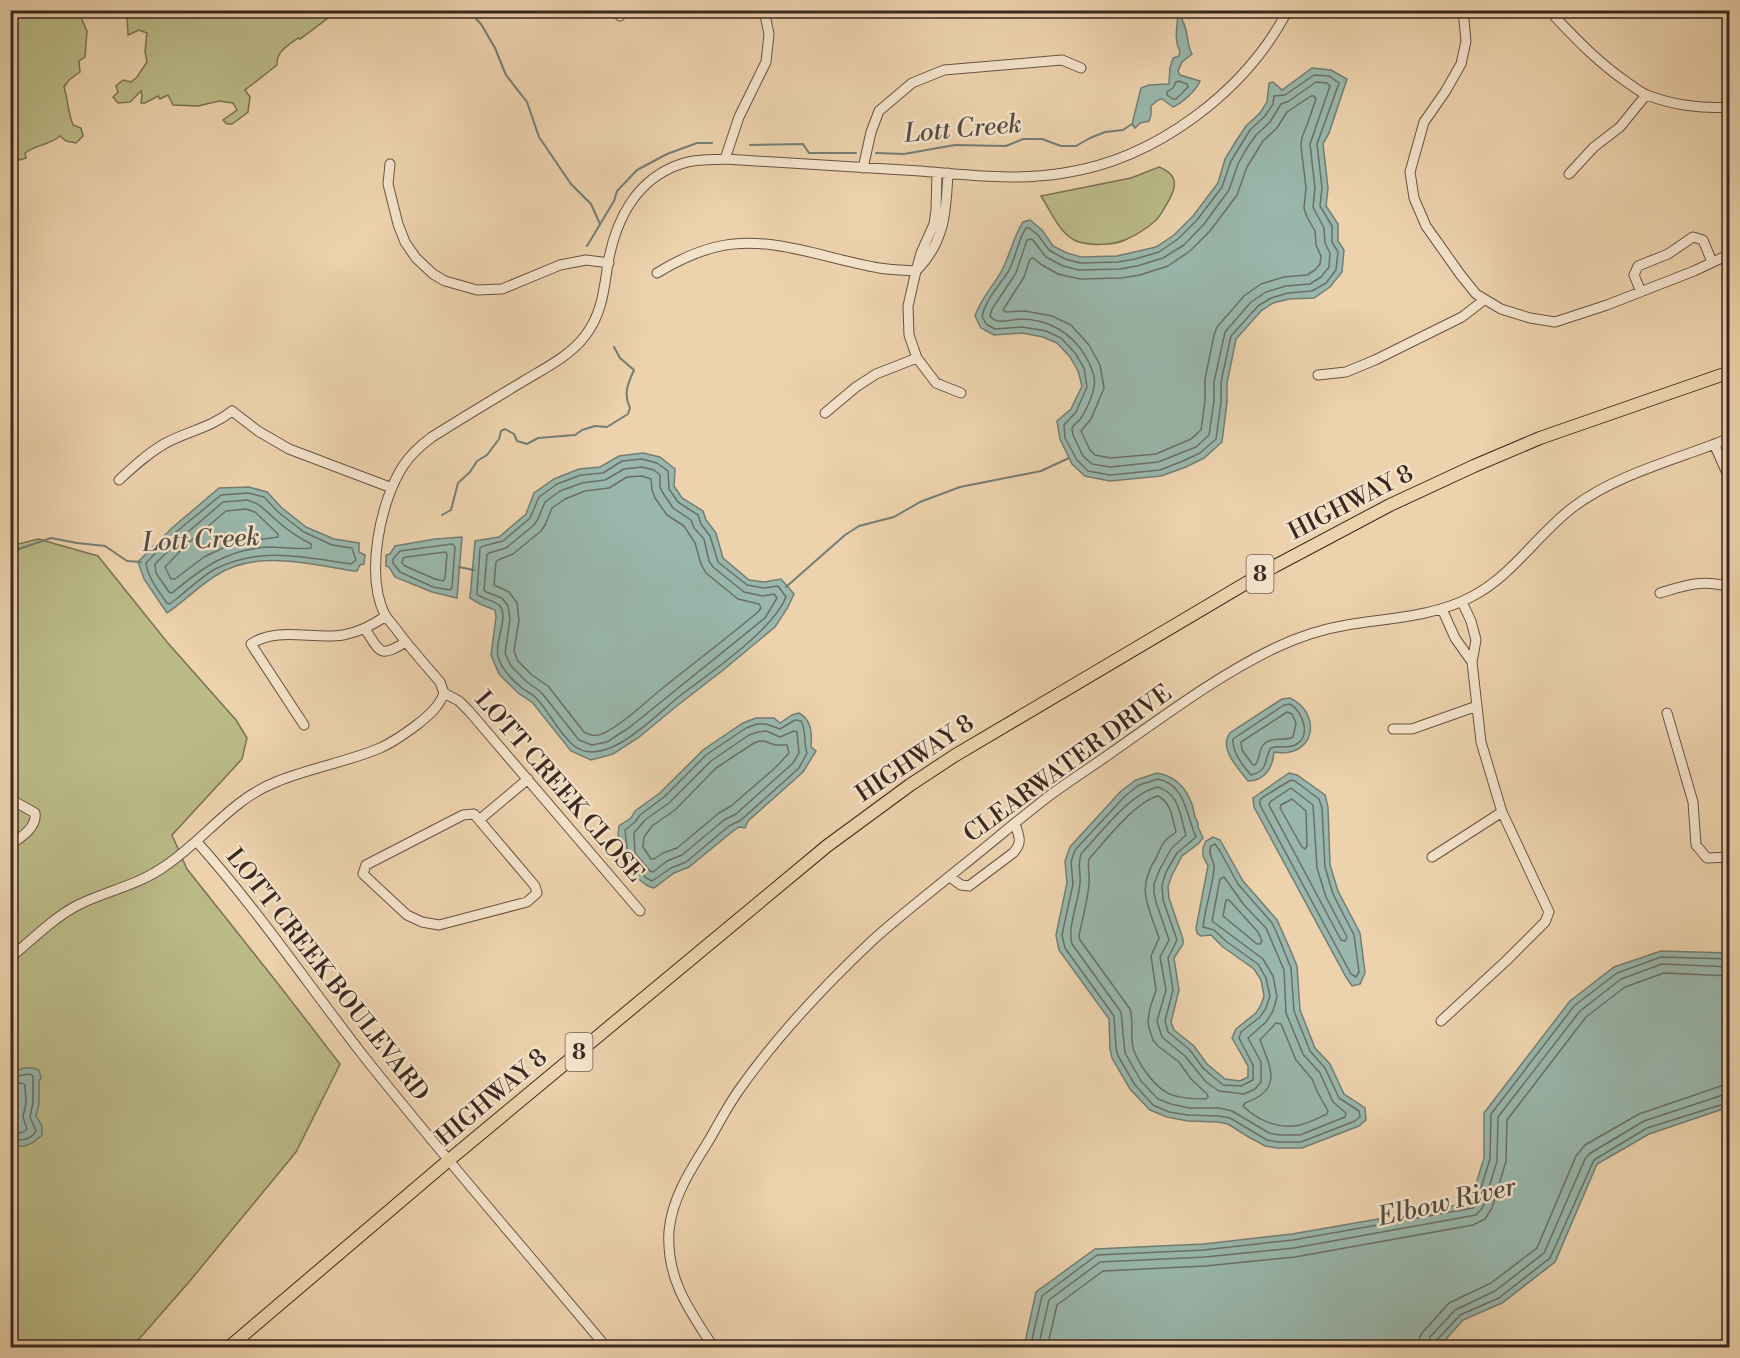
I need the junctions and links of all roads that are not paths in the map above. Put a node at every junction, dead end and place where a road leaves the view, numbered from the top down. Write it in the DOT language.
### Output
graph roads {
  1 [pos="764,10"];
  2 [pos="1288,10"];
  3 [pos="1463,10"];
  4 [pos="1555,17"];
  5 [pos="1081,68"];
  6 [pos="1646,95"];
  7 [pos="1730,107"];
  8 [pos="725,159"];
  9 [pos="390,164"];
  10 [pos="863,168"];
  11 [pos="937,173"];
  12 [pos="948,173"];
  13 [pos="1569,174"];
  14 [pos="1730,255"];
  15 [pos="1712,262"];
  16 [pos="609,263"];
  17 [pos="916,271"];
  18 [pos="657,273"];
  19 [pos="1641,292"];
  20 [pos="1484,300"];
  21 [pos="916,358"];
  22 [pos="1730,372"];
  23 [pos="1318,375"];
  24 [pos="962,393"];
  25 [pos="825,413"];
  26 [pos="1730,438"];
  27 [pos="1714,444"];
  28 [pos="119,480"];
  29 [pos="1730,480"];
  30 [pos="392,488"];
  31 [pos="1730,587"];
  32 [pos="1660,594"];
  33 [pos="1462,602"];
  34 [pos="1442,609"];
  35 [pos="386,616"];
  36 [pos="365,629"];
  37 [pos="406,642"];
  38 [pos="1472,662"];
  39 [pos="444,693"];
  40 [pos="1477,706"];
  41 [pos="1667,713"];
  42 [pos="304,725"];
  43 [pos="1393,729"];
  44 [pos="528,779"];
  45 [pos="10,799"];
  46 [pos="1502,812"];
  47 [pos="479,820"];
  48 [pos="1015,824"];
  49 [pos="197,842"];
  50 [pos="10,845"];
  51 [pos="1432,857"];
  52 [pos="1730,857"];
  53 [pos="950,877"];
  54 [pos="640,911"];
  55 [pos="10,958"];
  56 [pos="1441,1021"];
  57 [pos="449,1160"];
  58 [pos="228,1347"];
  59 [pos="607,1347"];
  60 [pos="714,1347"];
  1 -- 8 [label="street"];
  2 -- 12 [label="street"];
  3 -- 20 [label="street"];
  4 -- 6 [label="street"];
  5 -- 10 [label="street"];
  6 -- 7 [label="street"];
  6 -- 13 [label="street"];
  8 -- 10 [label="street"];
  8 -- 16 [label="street"];
  9 -- 16 [label="street"];
  10 -- 11 [label="street"];
  11 -- 12 [label="street"];
  11 -- 17 [label="street"];
  12 -- 17 [label="street"];
  14 -- 15 [label="street"];
  15 -- 19 [label="street"];
  15 -- 19 [label="street"];
  16 -- 30 [label="street"];
  17 -- 18 [label="street"];
  17 -- 21 [label="street"];
  19 -- 20 [label="street"];
  20 -- 23 [label="street"];
  21 -- 24 [label="street"];
  21 -- 25 [label="street"];
  22 -- 57 [label="main road, HIGHWAY 8 / 8"];
  26 -- 27 [label="street, CLEARWATER DRIVE"];
  27 -- 29 [label="street"];
  27 -- 33 [label="street, CLEARWATER DRIVE"];
  28 -- 30 [label="street"];
  30 -- 35 [label="street"];
  31 -- 32 [label="street"];
  33 -- 34 [label="street, CLEARWATER DRIVE"];
  33 -- 38 [label="street"];
  34 -- 38 [label="street"];
  34 -- 48 [label="street, CLEARWATER DRIVE"];
  35 -- 36 [label="street"];
  35 -- 37 [label="street"];
  36 -- 37 [label="street"];
  36 -- 42 [label="street"];
  37 -- 39 [label="street"];
  38 -- 40 [label="street"];
  39 -- 44 [label="street, LOTT CREEK CLOSE"];
  39 -- 49 [label="street"];
  40 -- 43 [label="street"];
  40 -- 46 [label="street"];
  41 -- 52 [label="street"];
  44 -- 47 [label="street"];
  44 -- 54 [label="street, LOTT CREEK CLOSE"];
  45 -- 50 [label="street"];
  46 -- 51 [label="street"];
  46 -- 56 [label="street"];
  47 -- 47 [label="street"];
  48 -- 53 [label="street, CLEARWATER DRIVE"];
  48 -- 53 [label="street"];
  49 -- 55 [label="street"];
  49 -- 57 [label="street, LOTT CREEK BOULEVARD"];
  53 -- 60 [label="street, CLEARWATER DRIVE"];
  57 -- 58 [label="main road, HIGHWAY 8 / 8"];
  57 -- 59 [label="street"];
}
